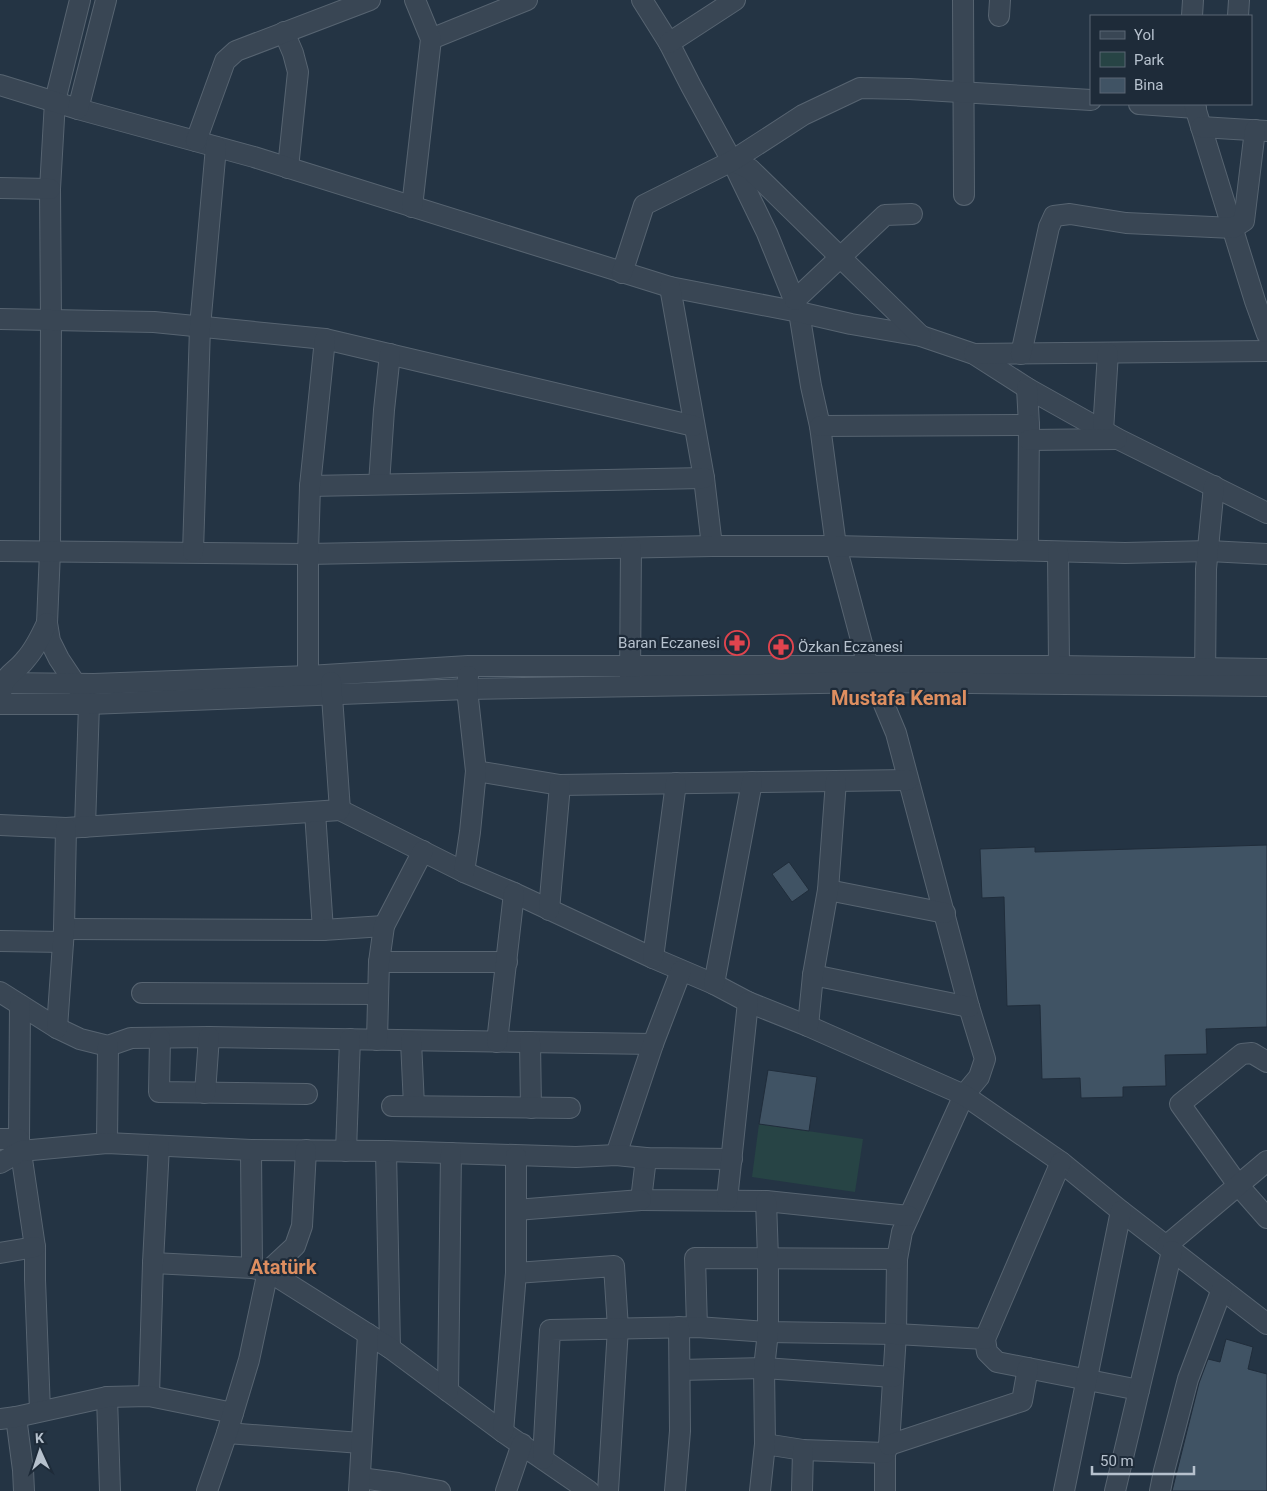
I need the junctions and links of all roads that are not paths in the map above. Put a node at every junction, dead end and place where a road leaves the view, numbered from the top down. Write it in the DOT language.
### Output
graph roads {
  1 [pos="80,0"];
  2 [pos="106,0"];
  3 [pos="370,0"];
  4 [pos="415,0"];
  5 [pos="527,0"];
  6 [pos="642,0"];
  7 [pos="963,0"];
  8 [pos="1193,0"];
  9 [pos="1239,0"];
  10 [pos="723,3"];
  11 [pos="1192,15"];
  12 [pos="1238,15"];
  13 [pos="284,32"];
  14 [pos="431,39"];
  15 [pos="669,43"];
  16 [pos="0,85"];
  17 [pos="964,93"];
  18 [pos="1090,100"];
  19 [pos="55,101"];
  20 [pos="1145,105"];
  21 [pos="78,109"];
  22 [pos="1197,113"];
  23 [pos="1261,131"];
  24 [pos="196,141"];
  25 [pos="216,147"];
  26 [pos="732,161"];
  27 [pos="288,168"];
  28 [pos="0,188"];
  29 [pos="50,189"];
  30 [pos="964,195"];
  31 [pos="412,207"];
  32 [pos="912,214"];
  33 [pos="1233,228"];
  34 [pos="840,256"];
  35 [pos="622,273"];
  36 [pos="670,287"];
  37 [pos="797,306"];
  38 [pos="0,320"];
  39 [pos="51,320"];
  40 [pos="200,327"];
  41 [pos="1267,334"];
  42 [pos="921,336"];
  43 [pos="325,339"];
  44 [pos="1267,351"];
  45 [pos="1108,353"];
  46 [pos="390,354"];
  47 [pos="974,354"];
  48 [pos="1021,354"];
  49 [pos="1027,388"];
  50 [pos="694,426"];
  51 [pos="820,426"];
  52 [pos="1029,432"];
  53 [pos="1110,435"];
  54 [pos="704,478"];
  55 [pos="379,484"];
  56 [pos="310,486"];
  57 [pos="1214,486"];
  58 [pos="1267,513"];
  59 [pos="712,546"];
  60 [pos="836,546"];
  61 [pos="631,548"];
  62 [pos="0,550"];
  63 [pos="1028,550"];
  64 [pos="50,551"];
  65 [pos="1209,551"];
  66 [pos="193,552"];
  67 [pos="1058,552"];
  68 [pos="308,554"];
  69 [pos="1267,554"];
  70 [pos="47,623"];
  71 [pos="468,666"];
  72 [pos="1059,666"];
  73 [pos="1267,669"];
  74 [pos="871,674"];
  75 [pos="630,677"];
  76 [pos="1205,677"];
  77 [pos="1,683"];
  78 [pos="76,684"];
  79 [pos="332,684"];
  80 [pos="308,686"];
  81 [pos="1267,686"];
  82 [pos="467,689"];
  83 [pos="0,704"];
  84 [pos="88,704"];
  85 [pos="476,771"];
  86 [pos="908,780"];
  87 [pos="836,781"];
  88 [pos="752,782"];
  89 [pos="676,783"];
  90 [pos="560,784"];
  91 [pos="340,810"];
  92 [pos="315,812"];
  93 [pos="0,825"];
  94 [pos="75,827"];
  95 [pos="423,851"];
  96 [pos="464,872"];
  97 [pos="828,890"];
  98 [pos="514,893"];
  99 [pos="549,910"];
  100 [pos="945,913"];
  101 [pos="384,926"];
  102 [pos="323,930"];
  103 [pos="64,936"];
  104 [pos="0,942"];
  105 [pos="653,958"];
  106 [pos="378,962"];
  107 [pos="507,962"];
  108 [pos="682,971"];
  109 [pos="813,975"];
  110 [pos="714,984"];
  111 [pos="0,992"];
  112 [pos="142,994"];
  113 [pos="378,994"];
  114 [pos="748,1002"];
  115 [pos="20,1005"];
  116 [pos="969,1007"];
  117 [pos="808,1026"];
  118 [pos="57,1028"];
  119 [pos="209,1037"];
  120 [pos="160,1038"];
  121 [pos="350,1039"];
  122 [pos="378,1040"];
  123 [pos="411,1040"];
  124 [pos="497,1042"];
  125 [pos="530,1042"];
  126 [pos="653,1044"];
  127 [pos="108,1046"];
  128 [pos="1267,1062"];
  129 [pos="205,1093"];
  130 [pos="307,1094"];
  131 [pos="964,1095"];
  132 [pos="392,1106"];
  133 [pos="414,1106"];
  134 [pos="531,1108"];
  135 [pos="570,1108"];
  136 [pos="14,1143"];
  137 [pos="106,1144"];
  138 [pos="159,1146"];
  139 [pos="251,1150"];
  140 [pos="306,1150"];
  141 [pos="346,1151"];
  142 [pos="386,1151"];
  143 [pos="451,1153"];
  144 [pos="616,1155"];
  145 [pos="516,1156"];
  146 [pos="646,1158"];
  147 [pos="732,1159"];
  148 [pos="1267,1161"];
  149 [pos="1061,1162"];
  150 [pos="0,1163"];
  151 [pos="1238,1185"];
  152 [pos="641,1200"];
  153 [pos="727,1200"];
  154 [pos="766,1201"];
  155 [pos="516,1210"];
  156 [pos="1121,1211"];
  157 [pos="910,1216"];
  158 [pos="1267,1218"];
  159 [pos="35,1247"];
  160 [pos="1169,1248"];
  161 [pos="0,1253"];
  162 [pos="768,1258"];
  163 [pos="897,1259"];
  164 [pos="153,1263"];
  165 [pos="260,1270"];
  166 [pos="516,1273"];
  167 [pos="1222,1290"];
  168 [pos="1267,1324"];
  169 [pos="688,1327"];
  170 [pos="618,1328"];
  171 [pos="768,1332"];
  172 [pos="368,1334"];
  173 [pos="896,1334"];
  174 [pos="985,1339"];
  175 [pos="390,1348"];
  176 [pos="764,1368"];
  177 [pos="1028,1368"];
  178 [pos="680,1370"];
  179 [pos="893,1377"];
  180 [pos="1086,1380"];
  181 [pos="1139,1390"];
  182 [pos="448,1391"];
  183 [pos="150,1396"];
  184 [pos="107,1397"];
  185 [pos="40,1411"];
  186 [pos="233,1413"];
  187 [pos="8,1418"];
  188 [pos="503,1432"];
  189 [pos="227,1433"];
  190 [pos="361,1443"];
  191 [pos="522,1444"];
  192 [pos="765,1444"];
  193 [pos="887,1449"];
  194 [pos="803,1450"];
  195 [pos="543,1459"];
  196 [pos="359,1485"];
  197 [pos="24,1491"];
  198 [pos="110,1491"];
  199 [pos="207,1491"];
  200 [pos="440,1491"];
  201 [pos="506,1491"];
  202 [pos="590,1491"];
  203 [pos="608,1491"];
  204 [pos="675,1491"];
  205 [pos="760,1491"];
  206 [pos="802,1491"];
  207 [pos="885,1491"];
  208 [pos="1064,1491"];
  209 [pos="1115,1491"];
  210 [pos="1160,1491"];
  1 -- 19 [label="street"];
  2 -- 21 [label="street"];
  3 -- 13 [label="street"];
  4 -- 14 [label="street"];
  5 -- 14 [label="street"];
  6 -- 15 [label="street"];
  7 -- 17 [label="street"];
  8 -- 11 [label="street"];
  9 -- 12 [label="street"];
  10 -- 15 [label="street"];
  13 -- 24 [label="street"];
  13 -- 27 [label="street"];
  14 -- 31 [label="street"];
  15 -- 26 [label="street"];
  16 -- 19 [label="street"];
  17 -- 18 [label="street"];
  17 -- 26 [label="street"];
  17 -- 30 [label="street"];
  19 -- 21 [label="street"];
  19 -- 29 [label="street"];
  20 -- 22 [label="street"];
  21 -- 24 [label="street"];
  22 -- 23 [label="street"];
  22 -- 33 [label="street"];
  23 -- 33 [label="street"];
  24 -- 25 [label="street"];
  25 -- 27 [label="street"];
  25 -- 40 [label="street"];
  26 -- 34 [label="street"];
  26 -- 35 [label="street"];
  26 -- 37 [label="street"];
  27 -- 31 [label="street"];
  28 -- 29 [label="street"];
  29 -- 39 [label="street"];
  31 -- 35 [label="street"];
  32 -- 34 [label="street"];
  33 -- 41 [label="street"];
  33 -- 48 [label="street"];
  34 -- 37 [label="street"];
  34 -- 42 [label="street"];
  35 -- 36 [label="street"];
  36 -- 37 [label="street"];
  36 -- 50 [label="street"];
  37 -- 42 [label="street"];
  37 -- 51 [label="street"];
  38 -- 39 [label="street"];
  39 -- 40 [label="street"];
  39 -- 64 [label="street"];
  40 -- 43 [label="street"];
  40 -- 66 [label="street"];
  42 -- 47 [label="street"];
  43 -- 46 [label="street"];
  43 -- 56 [label="street"];
  44 -- 45 [label="street"];
  45 -- 48 [label="street"];
  45 -- 53 [label="street"];
  46 -- 50 [label="street"];
  46 -- 55 [label="street"];
  47 -- 48 [label="street"];
  47 -- 49 [label="street"];
  49 -- 52 [label="street"];
  49 -- 53 [label="street"];
  50 -- 54 [label="street"];
  51 -- 52 [label="street"];
  51 -- 60 [label="street"];
  52 -- 53 [label="street"];
  52 -- 63 [label="street"];
  53 -- 57 [label="street"];
  54 -- 55 [label="street"];
  54 -- 59 [label="street"];
  55 -- 56 [label="street"];
  56 -- 68 [label="street"];
  57 -- 58 [label="street"];
  57 -- 65 [label="street"];
  59 -- 60 [label="street"];
  59 -- 61 [label="street"];
  60 -- 63 [label="street"];
  60 -- 74 [label="street"];
  61 -- 68 [label="street"];
  61 -- 75 [label="street"];
  62 -- 64 [label="street"];
  63 -- 67 [label="street"];
  64 -- 66 [label="street"];
  64 -- 70 [label="street"];
  65 -- 67 [label="street"];
  65 -- 69 [label="street"];
  65 -- 76 [label="street"];
  66 -- 68 [label="street"];
  67 -- 72 [label="street"];
  68 -- 80 [label="street"];
  70 -- 77 [label="street"];
  70 -- 78 [label="street"];
  71 -- 75 [label="street"];
  71 -- 79 [label="street"];
  71 -- 82 [label="street"];
  72 -- 74 [label="street"];
  72 -- 76 [label="street"];
  73 -- 76 [label="street"];
  74 -- 75 [label="street"];
  74 -- 76 [label="street"];
  74 -- 86 [label="street"];
  75 -- 82 [label="street"];
  76 -- 81 [label="street"];
  77 -- 78 [label="street"];
  77 -- 83 [label="street"];
  78 -- 80 [label="street"];
  78 -- 84 [label="street"];
  79 -- 80 [label="street"];
  79 -- 82 [label="street"];
  79 -- 91 [label="street"];
  80 -- 84 [label="street"];
  82 -- 85 [label="street"];
  83 -- 84 [label="street"];
  84 -- 94 [label="street"];
  85 -- 90 [label="street"];
  85 -- 96 [label="street"];
  86 -- 87 [label="street"];
  86 -- 100 [label="street"];
  87 -- 88 [label="street"];
  87 -- 97 [label="street"];
  88 -- 89 [label="street"];
  88 -- 110 [label="street"];
  89 -- 90 [label="street"];
  89 -- 105 [label="street"];
  90 -- 99 [label="street"];
  91 -- 92 [label="street"];
  91 -- 95 [label="street"];
  92 -- 94 [label="street"];
  92 -- 102 [label="street"];
  93 -- 94 [label="street"];
  94 -- 103 [label="street"];
  95 -- 96 [label="street"];
  95 -- 101 [label="street"];
  96 -- 98 [label="street"];
  97 -- 100 [label="street"];
  97 -- 109 [label="street"];
  98 -- 99 [label="street"];
  98 -- 107 [label="street"];
  99 -- 105 [label="street"];
  100 -- 116 [label="street"];
  101 -- 102 [label="street"];
  101 -- 106 [label="street"];
  102 -- 103 [label="street"];
  103 -- 104 [label="street"];
  103 -- 118 [label="street"];
  105 -- 108 [label="street"];
  106 -- 107 [label="street"];
  106 -- 113 [label="street"];
  107 -- 124 [label="street"];
  108 -- 110 [label="street"];
  108 -- 126 [label="street"];
  109 -- 116 [label="street"];
  109 -- 117 [label="street"];
  110 -- 114 [label="street"];
  111 -- 115 [label="street"];
  112 -- 113 [label="street"];
  113 -- 122 [label="street"];
  114 -- 117 [label="street"];
  114 -- 147 [label="street"];
  115 -- 118 [label="street"];
  115 -- 136 [label="street"];
  116 -- 131 [label="street"];
  117 -- 131 [label="street"];
  118 -- 127 [label="street"];
  119 -- 120 [label="street"];
  119 -- 121 [label="street"];
  119 -- 129 [label="street"];
  120 -- 127 [label="street"];
  120 -- 129 [label="street"];
  121 -- 122 [label="street"];
  121 -- 141 [label="street"];
  122 -- 123 [label="street"];
  123 -- 124 [label="street"];
  123 -- 133 [label="street"];
  124 -- 125 [label="street"];
  125 -- 126 [label="street"];
  125 -- 134 [label="street"];
  126 -- 144 [label="street"];
  127 -- 137 [label="street"];
  128 -- 151 [label="street"];
  129 -- 130 [label="street"];
  131 -- 149 [label="street"];
  131 -- 157 [label="street"];
  132 -- 133 [label="street"];
  133 -- 134 [label="street"];
  134 -- 135 [label="street"];
  136 -- 137 [label="street"];
  136 -- 150 [label="street"];
  136 -- 159 [label="street"];
  137 -- 138 [label="street"];
  138 -- 139 [label="street"];
  138 -- 164 [label="street"];
  139 -- 140 [label="street"];
  139 -- 165 [label="street"];
  140 -- 141 [label="street"];
  140 -- 165 [label="street"];
  141 -- 142 [label="street"];
  142 -- 143 [label="street"];
  142 -- 175 [label="street"];
  143 -- 145 [label="street"];
  143 -- 182 [label="street"];
  144 -- 145 [label="street"];
  144 -- 146 [label="street"];
  145 -- 155 [label="street"];
  146 -- 147 [label="street"];
  146 -- 152 [label="street"];
  147 -- 153 [label="street"];
  148 -- 151 [label="street"];
  149 -- 156 [label="street"];
  149 -- 174 [label="street"];
  151 -- 158 [label="street"];
  151 -- 160 [label="street"];
  152 -- 153 [label="street"];
  152 -- 155 [label="street"];
  153 -- 154 [label="street"];
  154 -- 157 [label="street"];
  154 -- 162 [label="street"];
  155 -- 166 [label="street"];
  156 -- 160 [label="street"];
  156 -- 180 [label="street"];
  157 -- 163 [label="street"];
  159 -- 161 [label="street"];
  159 -- 185 [label="street"];
  160 -- 167 [label="street"];
  160 -- 181 [label="street"];
  162 -- 163 [label="street"];
  162 -- 169 [label="street"];
  162 -- 171 [label="street"];
  163 -- 173 [label="street"];
  164 -- 165 [label="street"];
  164 -- 183 [label="street"];
  165 -- 172 [label="street"];
  165 -- 186 [label="street"];
  166 -- 170 [label="street"];
  166 -- 188 [label="street"];
  167 -- 168 [label="street"];
  167 -- 210 [label="street"];
  169 -- 170 [label="street"];
  169 -- 171 [label="street"];
  169 -- 178 [label="street"];
  170 -- 195 [label="street"];
  170 -- 203 [label="street"];
  171 -- 173 [label="street"];
  171 -- 176 [label="street"];
  172 -- 175 [label="street"];
  172 -- 190 [label="street"];
  173 -- 174 [label="street"];
  173 -- 179 [label="street"];
  174 -- 177 [label="street"];
  175 -- 182 [label="street"];
  176 -- 178 [label="street"];
  176 -- 179 [label="street"];
  176 -- 192 [label="street"];
  177 -- 180 [label="street"];
  177 -- 193 [label="street"];
  178 -- 204 [label="street"];
  179 -- 193 [label="street"];
  180 -- 181 [label="street"];
  180 -- 208 [label="street"];
  181 -- 209 [label="street"];
  182 -- 188 [label="street"];
  183 -- 184 [label="street"];
  183 -- 186 [label="street"];
  184 -- 185 [label="street"];
  184 -- 198 [label="street"];
  185 -- 187 [label="street"];
  186 -- 189 [label="street"];
  187 -- 197 [label="street"];
  188 -- 191 [label="street"];
  189 -- 190 [label="street"];
  189 -- 199 [label="street"];
  190 -- 196 [label="street"];
  191 -- 195 [label="street"];
  191 -- 201 [label="street"];
  192 -- 194 [label="street"];
  192 -- 205 [label="street"];
  193 -- 194 [label="street"];
  193 -- 207 [label="street"];
  194 -- 206 [label="street"];
  195 -- 202 [label="street"];
  196 -- 200 [label="street"];
}
